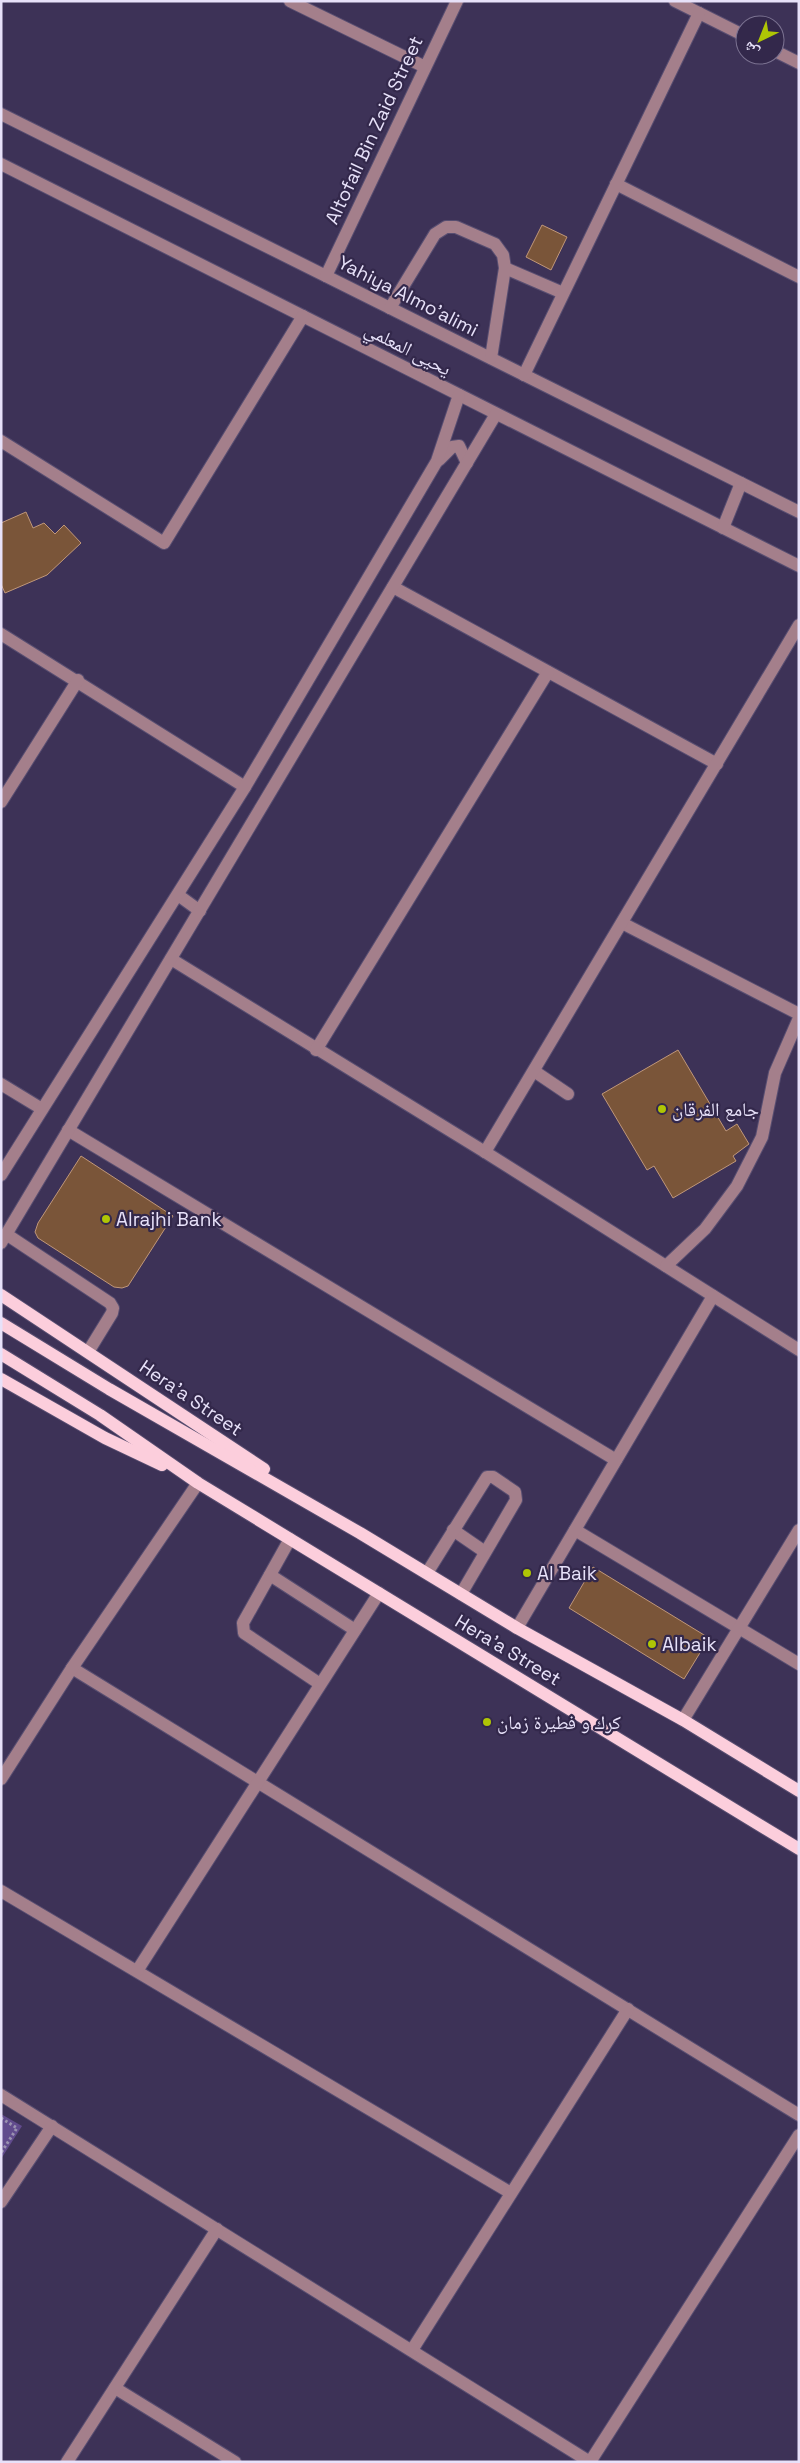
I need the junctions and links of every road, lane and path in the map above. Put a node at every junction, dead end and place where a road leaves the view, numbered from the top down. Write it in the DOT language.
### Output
graph roads {
  1 [pos="290,1"];
  2 [pos="457,1"];
  3 [pos="675,1"];
  4 [pos="699,14"];
  5 [pos="735,31"];
  6 [pos="785,57"];
  7 [pos="799,63"];
  8 [pos="425,67"];
  9 [pos="1,114"];
  10 [pos="1,164"];
  11 [pos="616,184"];
  12 [pos="505,268"];
  13 [pos="326,276"];
  14 [pos="799,277"];
  15 [pos="563,293"];
  16 [pos="390,308"];
  17 [pos="303,316"];
  18 [pos="491,358"];
  19 [pos="524,374"];
  20 [pos="459,395"];
  21 [pos="496,414"];
  22 [pos="3,446"];
  23 [pos="437,461"];
  24 [pos="467,463"];
  25 [pos="741,483"];
  26 [pos="799,512"];
  27 [pos="723,528"];
  28 [pos="799,566"];
  29 [pos="393,587"];
  30 [pos="799,625"];
  31 [pos="1,634"];
  32 [pos="548,672"];
  33 [pos="78,680"];
  34 [pos="717,764"];
  35 [pos="244,787"];
  36 [pos="1,802"];
  37 [pos="178,895"];
  38 [pos="200,911"];
  39 [pos="622,923"];
  40 [pos="171,959"];
  41 [pos="799,1014"];
  42 [pos="799,1018"];
  43 [pos="316,1050"];
  44 [pos="534,1071"];
  45 [pos="1,1084"];
  46 [pos="568,1094"];
  47 [pos="42,1109"];
  48 [pos="68,1130"];
  49 [pos="485,1152"];
  50 [pos="1,1175"];
  51 [pos="4,1238"];
  52 [pos="666,1266"];
  53 [pos="1,1295"];
  54 [pos="713,1296"];
  55 [pos="1,1323"];
  56 [pos="799,1350"];
  57 [pos="88,1352"];
  58 [pos="1,1354"];
  59 [pos="3,1384"];
  60 [pos="616,1460"];
  61 [pos="198,1483"];
  62 [pos="453,1530"];
  63 [pos="575,1530"];
  64 [pos="799,1530"];
  65 [pos="360,1532"];
  66 [pos="290,1539"];
  67 [pos="485,1552"];
  68 [pos="427,1573"];
  69 [pos="270,1575"];
  70 [pos="379,1593"];
  71 [pos="461,1594"];
  72 [pos="517,1628"];
  73 [pos="738,1628"];
  74 [pos="355,1630"];
  75 [pos="799,1664"];
  76 [pos="72,1668"];
  77 [pos="320,1684"];
  78 [pos="683,1720"];
  79 [pos="1,1779"];
  80 [pos="258,1782"];
  81 [pos="799,1791"];
  82 [pos="799,1849"];
  83 [pos="1,1891"];
  84 [pos="137,1972"];
  85 [pos="628,2009"];
  86 [pos="1,2095"];
  87 [pos="799,2115"];
  88 [pos="1,2118"];
  89 [pos="52,2126"];
  90 [pos="799,2135"];
  91 [pos="1,2153"];
  92 [pos="511,2194"];
  93 [pos="1,2202"];
  94 [pos="217,2229"];
  95 [pos="412,2350"];
  96 [pos="115,2388"];
  97 [pos="67,2462"];
  98 [pos="235,2462"];
  99 [pos="590,2462"];
  1 -- 8 [label="street"];
  2 -- 8 [label="street, Altofail Bin Zaid Street"];
  3 -- 4 [label="street"];
  4 -- 5 [label="street"];
  4 -- 11 [label="street"];
  6 -- 7 [label="street"];
  8 -- 13 [label="street, Altofail Bin Zaid Street"];
  9 -- 13 [label="street, Yahiya Almo'alimi"];
  10 -- 17 [label="street, يحيى المعلمي"];
  11 -- 14 [label="street"];
  11 -- 15 [label="street"];
  12 -- 15 [label="street"];
  12 -- 16 [label="street"];
  12 -- 18 [label="street"];
  13 -- 16 [label="street, Yahiya Almo'alimi"];
  15 -- 19 [label="street"];
  16 -- 18 [label="street, Yahiya Almo'alimi"];
  17 -- 20 [label="street, يحيى المعلمي"];
  17 -- 22 [label="street"];
  18 -- 19 [label="street, Yahiya Almo'alimi"];
  19 -- 25 [label="street, Yahiya Almo'alimi"];
  20 -- 21 [label="street, يحيى المعلمي"];
  20 -- 23 [label="street"];
  21 -- 24 [label="street"];
  21 -- 27 [label="street, يحيى المعلمي"];
  23 -- 24 [label="street"];
  23 -- 35 [label="street"];
  24 -- 29 [label="street"];
  25 -- 26 [label="street, Yahiya Almo'alimi"];
  25 -- 27 [label="street"];
  27 -- 28 [label="street, يحيى المعلمي"];
  29 -- 32 [label="street"];
  29 -- 38 [label="street"];
  30 -- 34 [label="street"];
  31 -- 33 [label="street"];
  32 -- 34 [label="street"];
  32 -- 43 [label="street"];
  33 -- 35 [label="street"];
  33 -- 36 [label="street"];
  34 -- 39 [label="street"];
  35 -- 37 [label="street"];
  37 -- 38 [label="street"];
  37 -- 47 [label="street"];
  38 -- 40 [label="street"];
  39 -- 41 [label="street"];
  39 -- 44 [label="street"];
  40 -- 43 [label="street"];
  40 -- 48 [label="street"];
  42 -- 52 [label="street"];
  43 -- 49 [label="street"];
  44 -- 46 [label="street"];
  44 -- 49 [label="street"];
  45 -- 47 [label="street"];
  47 -- 50 [label="street"];
  48 -- 51 [label="street"];
  48 -- 60 [label="street"];
  49 -- 52 [label="street"];
  51 -- 57 [label="street"];
  52 -- 54 [label="street"];
  53 -- 57 [label="main road, Hera'a Street"];
  54 -- 56 [label="street"];
  54 -- 60 [label="street"];
  55 -- 65 [label="main road, Hera'a Street"];
  57 -- 65 [label="main road, Hera'a Street"];
  58 -- 61 [label="main road, Hera'a Street"];
  59 -- 61 [label="main road, Hera'a Street"];
  60 -- 63 [label="street"];
  61 -- 66 [label="main road, Hera'a Street"];
  61 -- 76 [label="street"];
  62 -- 67 [label="street"];
  62 -- 67 [label="street"];
  62 -- 68 [label="street"];
  63 -- 72 [label="street"];
  63 -- 73 [label="street"];
  64 -- 73 [label="street"];
  65 -- 68 [label="main road, Hera'a Street"];
  66 -- 69 [label="street"];
  66 -- 70 [label="main road, Hera'a Street"];
  67 -- 71 [label="street"];
  68 -- 71 [label="main road, Hera'a Street"];
  69 -- 74 [label="street"];
  69 -- 77 [label="street"];
  70 -- 74 [label="street"];
  70 -- 82 [label="main road, Hera'a Street"];
  71 -- 72 [label="main road, Hera'a Street"];
  72 -- 78 [label="main road, Hera'a Street"];
  73 -- 75 [label="street"];
  73 -- 78 [label="street"];
  74 -- 77 [label="street"];
  76 -- 79 [label="street"];
  76 -- 80 [label="street"];
  77 -- 80 [label="street"];
  78 -- 81 [label="main road, Hera'a Street"];
  80 -- 84 [label="street"];
  80 -- 85 [label="street"];
  83 -- 84 [label="street"];
  84 -- 92 [label="street"];
  85 -- 87 [label="street"];
  85 -- 92 [label="street"];
  86 -- 89 [label="street"];
  88 -- 91 [label="path"];
  89 -- 93 [label="street"];
  89 -- 94 [label="street"];
  90 -- 99 [label="street"];
  92 -- 95 [label="street"];
  94 -- 95 [label="street"];
  94 -- 96 [label="street"];
  95 -- 99 [label="street"];
  96 -- 97 [label="street"];
  96 -- 98 [label="street"];
}
